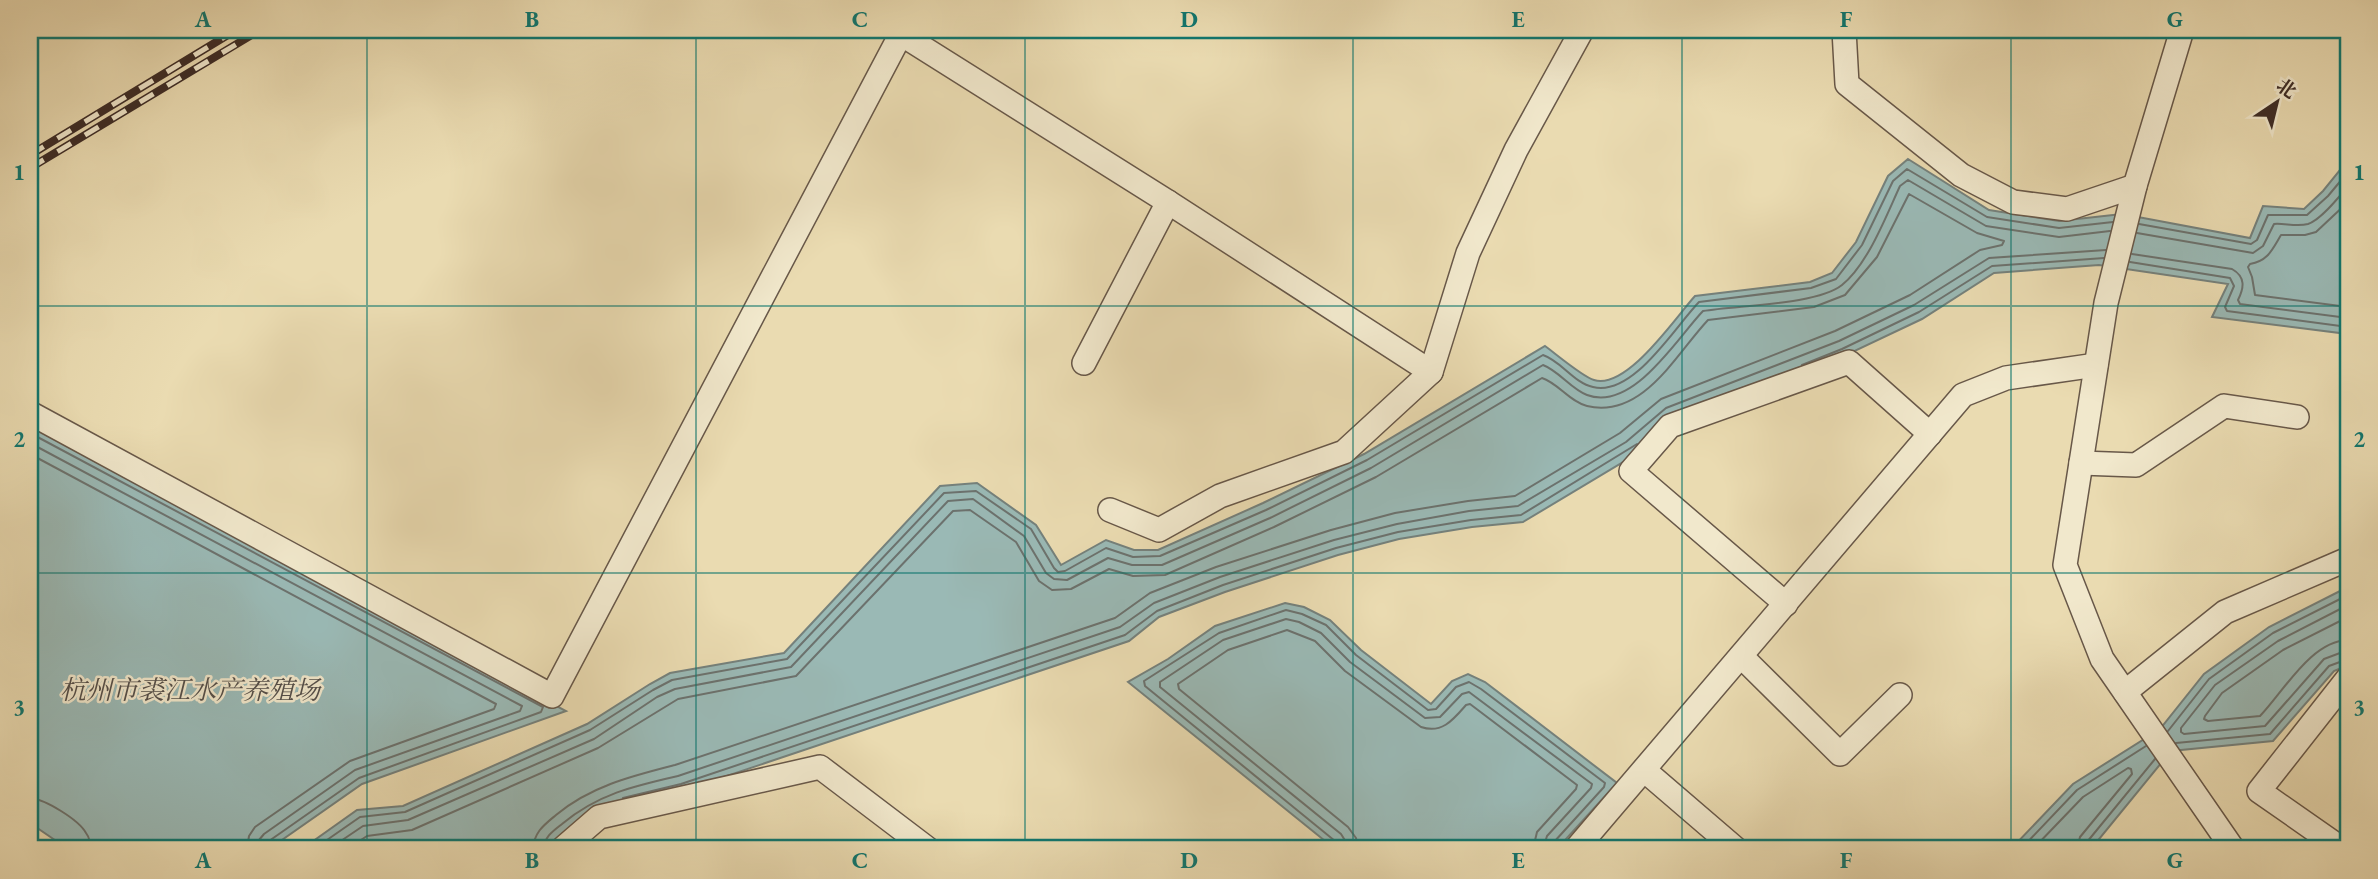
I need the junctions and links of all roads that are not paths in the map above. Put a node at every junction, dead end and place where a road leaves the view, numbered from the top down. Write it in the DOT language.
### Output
graph roads {
  1 [pos="1582,30"];
  2 [pos="1844,30"];
  3 [pos="2182,30"];
  4 [pos="902,32"];
  5 [pos="2135,186"];
  6 [pos="1168,202"];
  7 [pos="1084,362"];
  8 [pos="2096,365"];
  9 [pos="1431,372"];
  10 [pos="30,413"];
  11 [pos="2297,417"];
  12 [pos="1930,434"];
  13 [pos="2081,463"];
  14 [pos="1110,510"];
  15 [pos="2348,559"];
  16 [pos="1786,604"];
  17 [pos="1741,656"];
  18 [pos="2348,678"];
  19 [pos="2125,692"];
  20 [pos="1900,695"];
  21 [pos="1644,770"];
  22 [pos="562,849"];
  23 [pos="928,849"];
  24 [pos="1576,849"];
  25 [pos="1736,849"];
  26 [pos="2233,849"];
  27 [pos="2342,849"];
  1 -- 9 [label="street"];
  2 -- 5 [label="street"];
  3 -- 5 [label="street"];
  4 -- 6 [label="street"];
  4 -- 10 [label="street"];
  5 -- 8 [label="street"];
  6 -- 7 [label="street"];
  6 -- 9 [label="street"];
  8 -- 12 [label="street"];
  8 -- 13 [label="street"];
  9 -- 14 [label="street"];
  11 -- 13 [label="street"];
  12 -- 16 [label="street"];
  12 -- 16 [label="street"];
  13 -- 19 [label="street"];
  15 -- 19 [label="street"];
  16 -- 17 [label="street"];
  17 -- 20 [label="street"];
  17 -- 21 [label="street"];
  18 -- 27 [label="street"];
  19 -- 26 [label="street"];
  21 -- 24 [label="street"];
  21 -- 25 [label="street"];
  22 -- 23 [label="street"];
}
